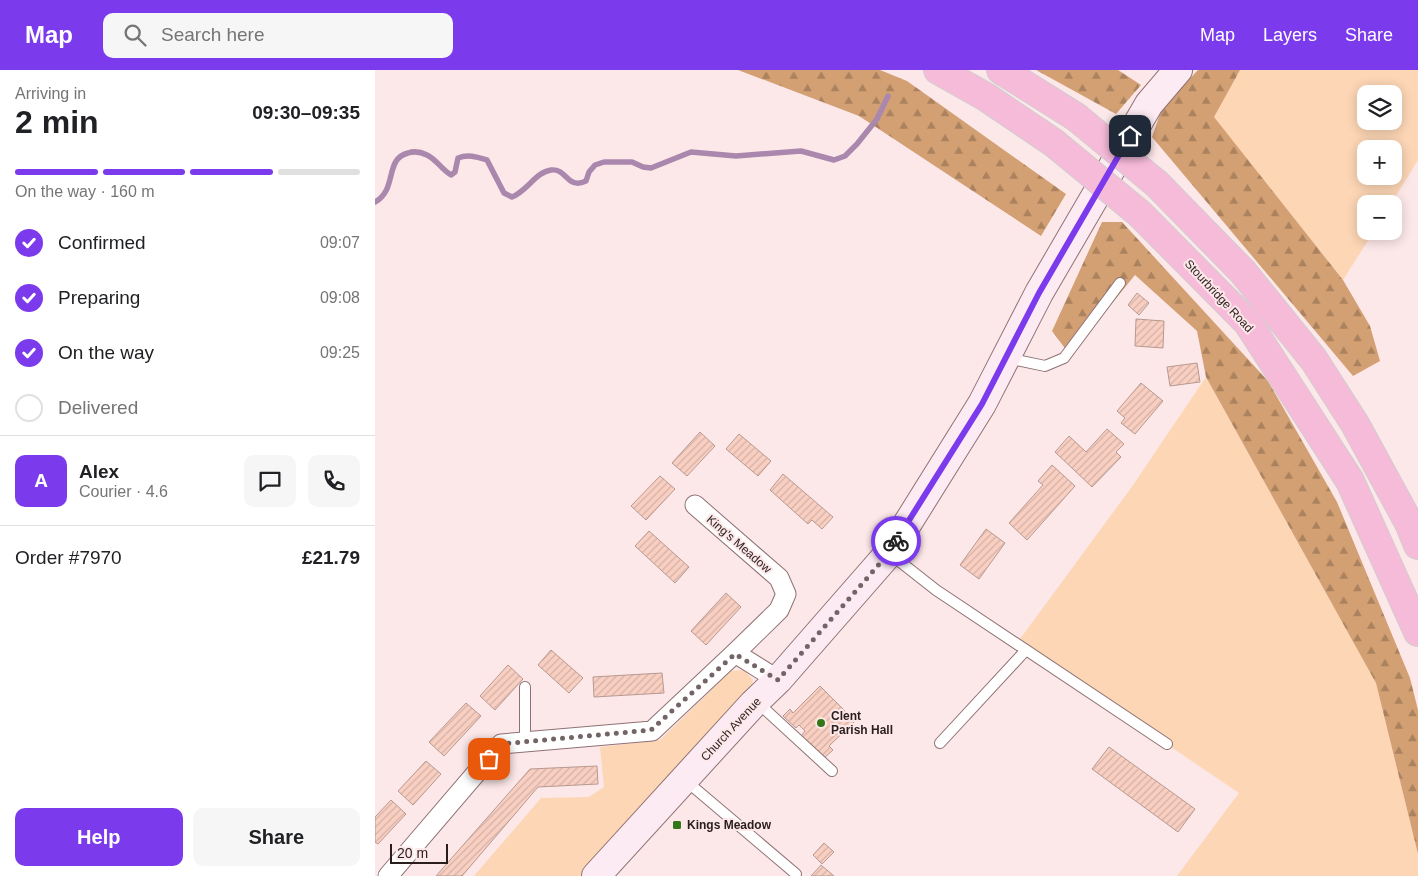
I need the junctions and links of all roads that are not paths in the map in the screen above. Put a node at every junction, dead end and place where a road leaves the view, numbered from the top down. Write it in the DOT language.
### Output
graph roads {
  1 [pos="938,70"];
  2 [pos="1001,70"];
  3 [pos="1178,70"];
  4 [pos="1120,283"];
  5 [pos="1006,358"];
  6 [pos="695,505"];
  7 [pos="1418,545"];
  8 [pos="889,553"];
  9 [pos="1418,632"];
  10 [pos="1026,650"];
  11 [pos="735,654"];
  12 [pos="778,680"];
  13 [pos="525,687"];
  14 [pos="756,701"];
  15 [pos="525,742"];
  16 [pos="940,743"];
  17 [pos="1167,744"];
  18 [pos="833,771"];
  19 [pos="684,779"];
  20 [pos="796,874"];
  21 [pos="388,876"];
  22 [pos="596,876"];
  1 -- 9 [label="highway, Stourbridge Road, bridge"];
  2 -- 7 [label="highway, bridge"];
  3 -- 5 [label="street, Church Avenue"];
  4 -- 5 [label="lane"];
  5 -- 8 [label="street, Church Avenue"];
  6 -- 11 [label="street, King's Meadow"];
  8 -- 10 [label="lane"];
  8 -- 12 [label="street, Church Avenue"];
  10 -- 16 [label="lane"];
  10 -- 17 [label="lane"];
  11 -- 12 [label="street"];
  11 -- 15 [label="street, King's Meadow"];
  12 -- 14 [label="street, Church Avenue"];
  13 -- 15 [label="lane"];
  14 -- 18 [label="lane"];
  14 -- 19 [label="street, Church Avenue"];
  15 -- 21 [label="street, King's Meadow"];
  19 -- 20 [label="lane"];
  19 -- 22 [label="street, Church Avenue"];
}
